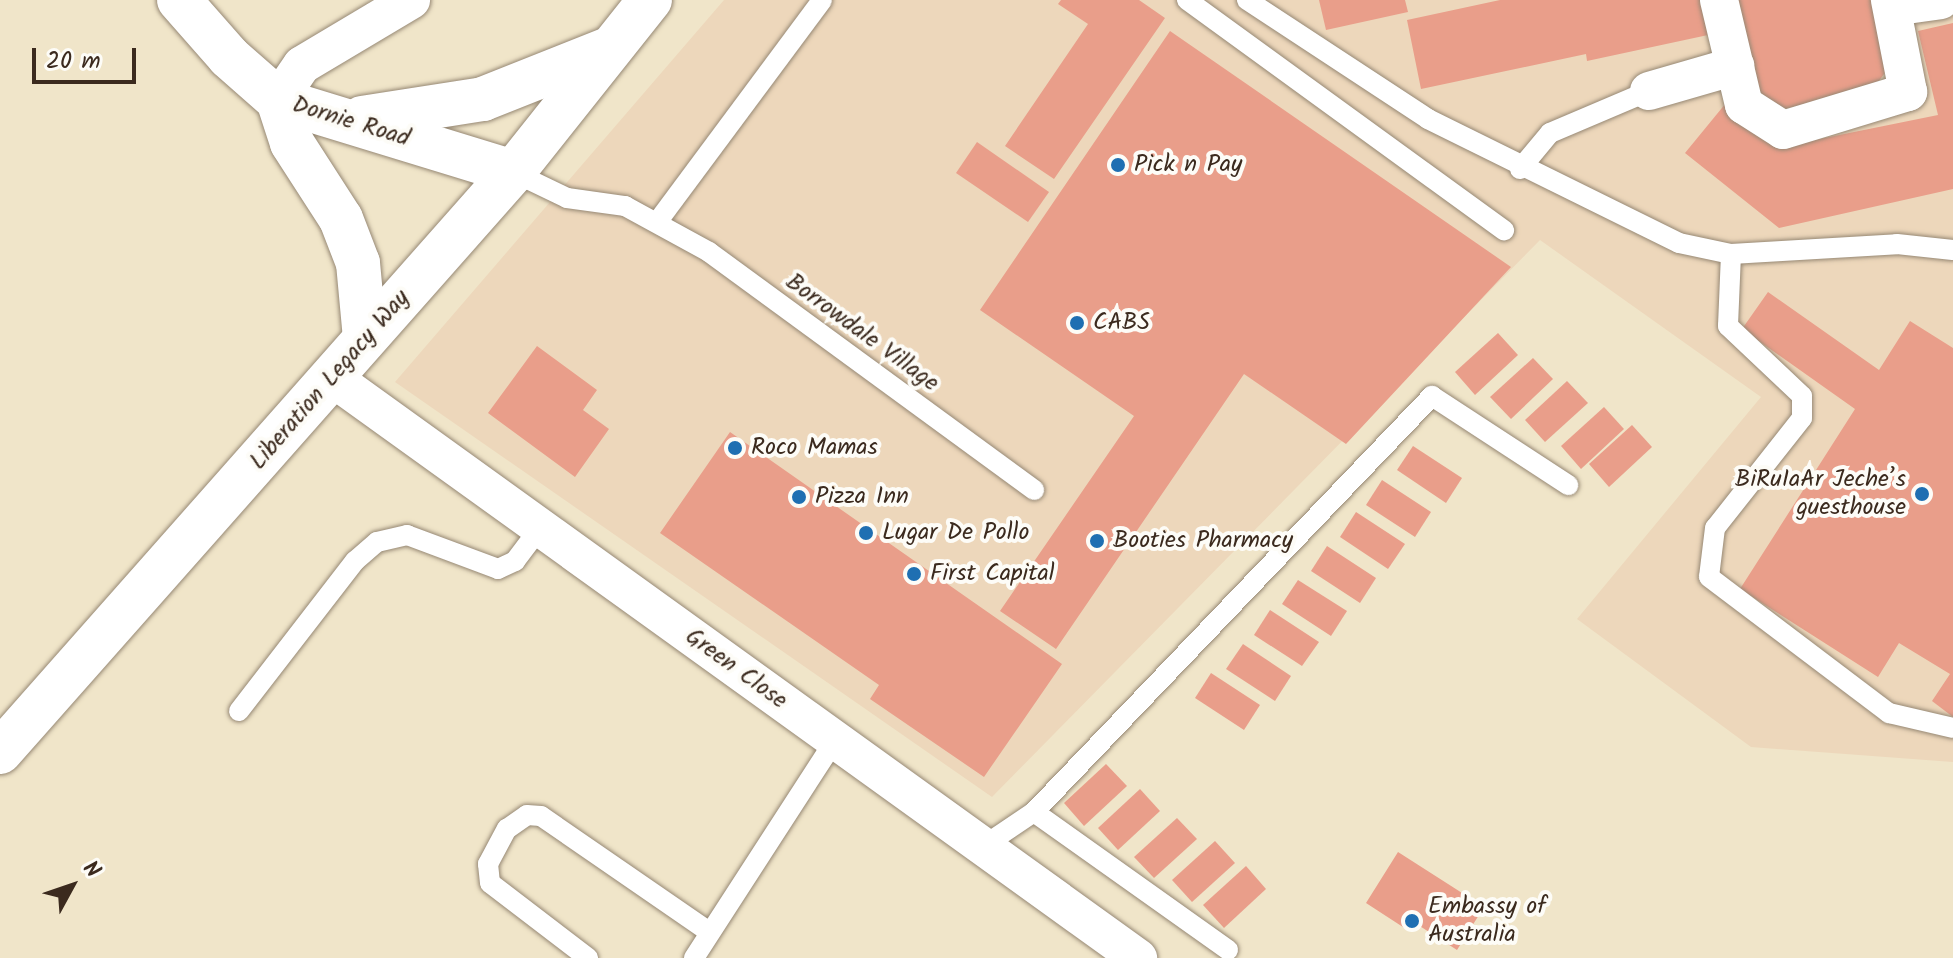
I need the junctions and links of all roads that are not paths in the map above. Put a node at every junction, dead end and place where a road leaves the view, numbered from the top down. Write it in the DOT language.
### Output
graph roads {
  1 [pos="179,0"];
  2 [pos="411,0"];
  3 [pos="650,0"];
  4 [pos="822,0"];
  5 [pos="1187,0"];
  6 [pos="1247,0"];
  7 [pos="1719,0"];
  8 [pos="1941,0"];
  9 [pos="1891,4"];
  10 [pos="609,49"];
  11 [pos="1735,66"];
  12 [pos="1649,91"];
  13 [pos="278,100"];
  14 [pos="342,119"];
  15 [pos="1520,169"];
  16 [pos="513,172"];
  17 [pos="658,221"];
  18 [pos="1504,230"];
  19 [pos="1953,250"];
  20 [pos="1731,254"];
  21 [pos="365,338"];
  22 [pos="334,379"];
  23 [pos="1568,485"];
  24 [pos="1034,490"];
  25 [pos="540,528"];
  26 [pos="239,711"];
  27 [pos="1953,728"];
  28 [pos="835,740"];
  29 [pos="0,752"];
  30 [pos="1034,812"];
  31 [pos="985,845"];
  32 [pos="709,932"];
  33 [pos="1228,950"];
  34 [pos="588,958"];
  35 [pos="694,958"];
  36 [pos="1138,958"];
  1 -- 13 [label="main road, Dornie Road"];
  2 -- 13 [label="street"];
  3 -- 10 [label="main road, Liberation Legacy Way"];
  4 -- 17 [label="lane"];
  5 -- 18 [label="lane"];
  6 -- 15 [label="lane"];
  7 -- 11 [label="street"];
  8 -- 9 [label="street"];
  9 -- 11 [label="street"];
  10 -- 14 [label="main road"];
  10 -- 16 [label="main road, Liberation Legacy Way"];
  11 -- 12 [label="street"];
  12 -- 15 [label="lane"];
  13 -- 14 [label="main road, Dornie Road"];
  13 -- 21 [label="main road"];
  14 -- 16 [label="main road, Dornie Road"];
  15 -- 20 [label="lane"];
  16 -- 17 [label="lane, Borrowdale Village"];
  16 -- 21 [label="main road, Liberation Legacy Way"];
  17 -- 24 [label="lane, Borrowdale Village"];
  19 -- 20 [label="lane"];
  20 -- 27 [label="lane"];
  21 -- 22 [label="main road, Liberation Legacy Way"];
  22 -- 25 [label="street, Green Close"];
  22 -- 29 [label="main road, Liberation Legacy Way"];
  23 -- 30 [label="lane"];
  25 -- 26 [label="lane"];
  25 -- 28 [label="street, Green Close"];
  28 -- 31 [label="street, Green Close"];
  28 -- 32 [label="lane"];
  30 -- 31 [label="lane"];
  30 -- 33 [label="lane"];
  31 -- 36 [label="street, Green Close"];
  32 -- 34 [label="lane"];
  32 -- 35 [label="lane"];
}
